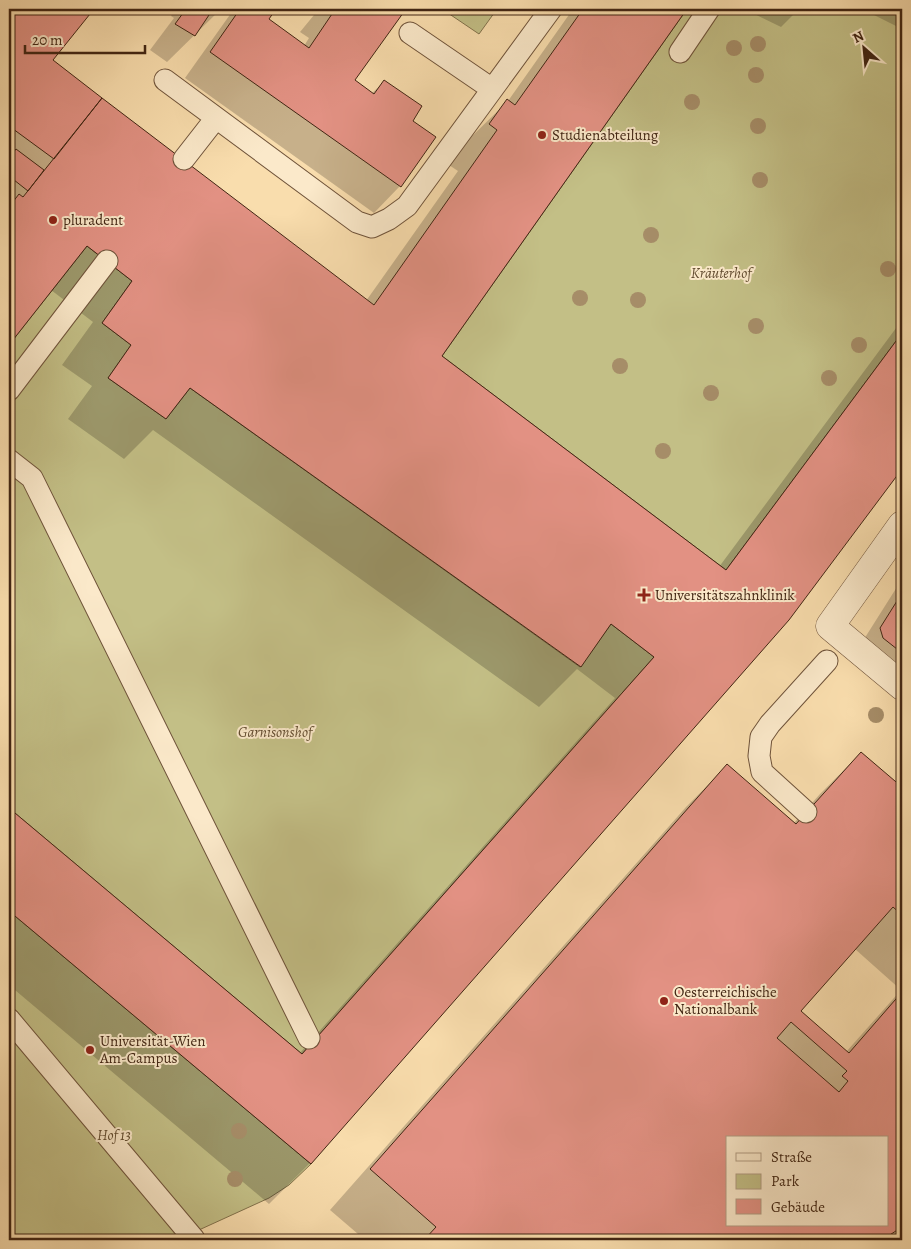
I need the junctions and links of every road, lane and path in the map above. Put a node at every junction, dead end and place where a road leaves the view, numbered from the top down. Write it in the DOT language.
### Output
graph roads {
  1 [pos="551,9"];
  2 [pos="709,9"];
  3 [pos="410,34"];
  4 [pos="680,52"];
  5 [pos="165,80"];
  6 [pos="492,89"];
  7 [pos="216,118"];
  8 [pos="184,160"];
  9 [pos="107,261"];
  10 [pos="9,390"];
  11 [pos="9,460"];
  12 [pos="902,525"];
  13 [pos="827,661"];
  14 [pos="902,686"];
  15 [pos="806,812"];
  16 [pos="9,1019"];
  17 [pos="309,1038"];
  18 [pos="194,1239"];
  1 -- 6 [label="lane"];
  2 -- 4 [label="lane"];
  3 -- 6 [label="lane"];
  5 -- 7 [label="lane"];
  6 -- 7 [label="lane"];
  7 -- 8 [label="lane"];
  9 -- 10 [label="lane"];
  11 -- 17 [label="lane"];
  12 -- 14 [label="street"];
  13 -- 15 [label="lane"];
  16 -- 18 [label="lane"];
}
